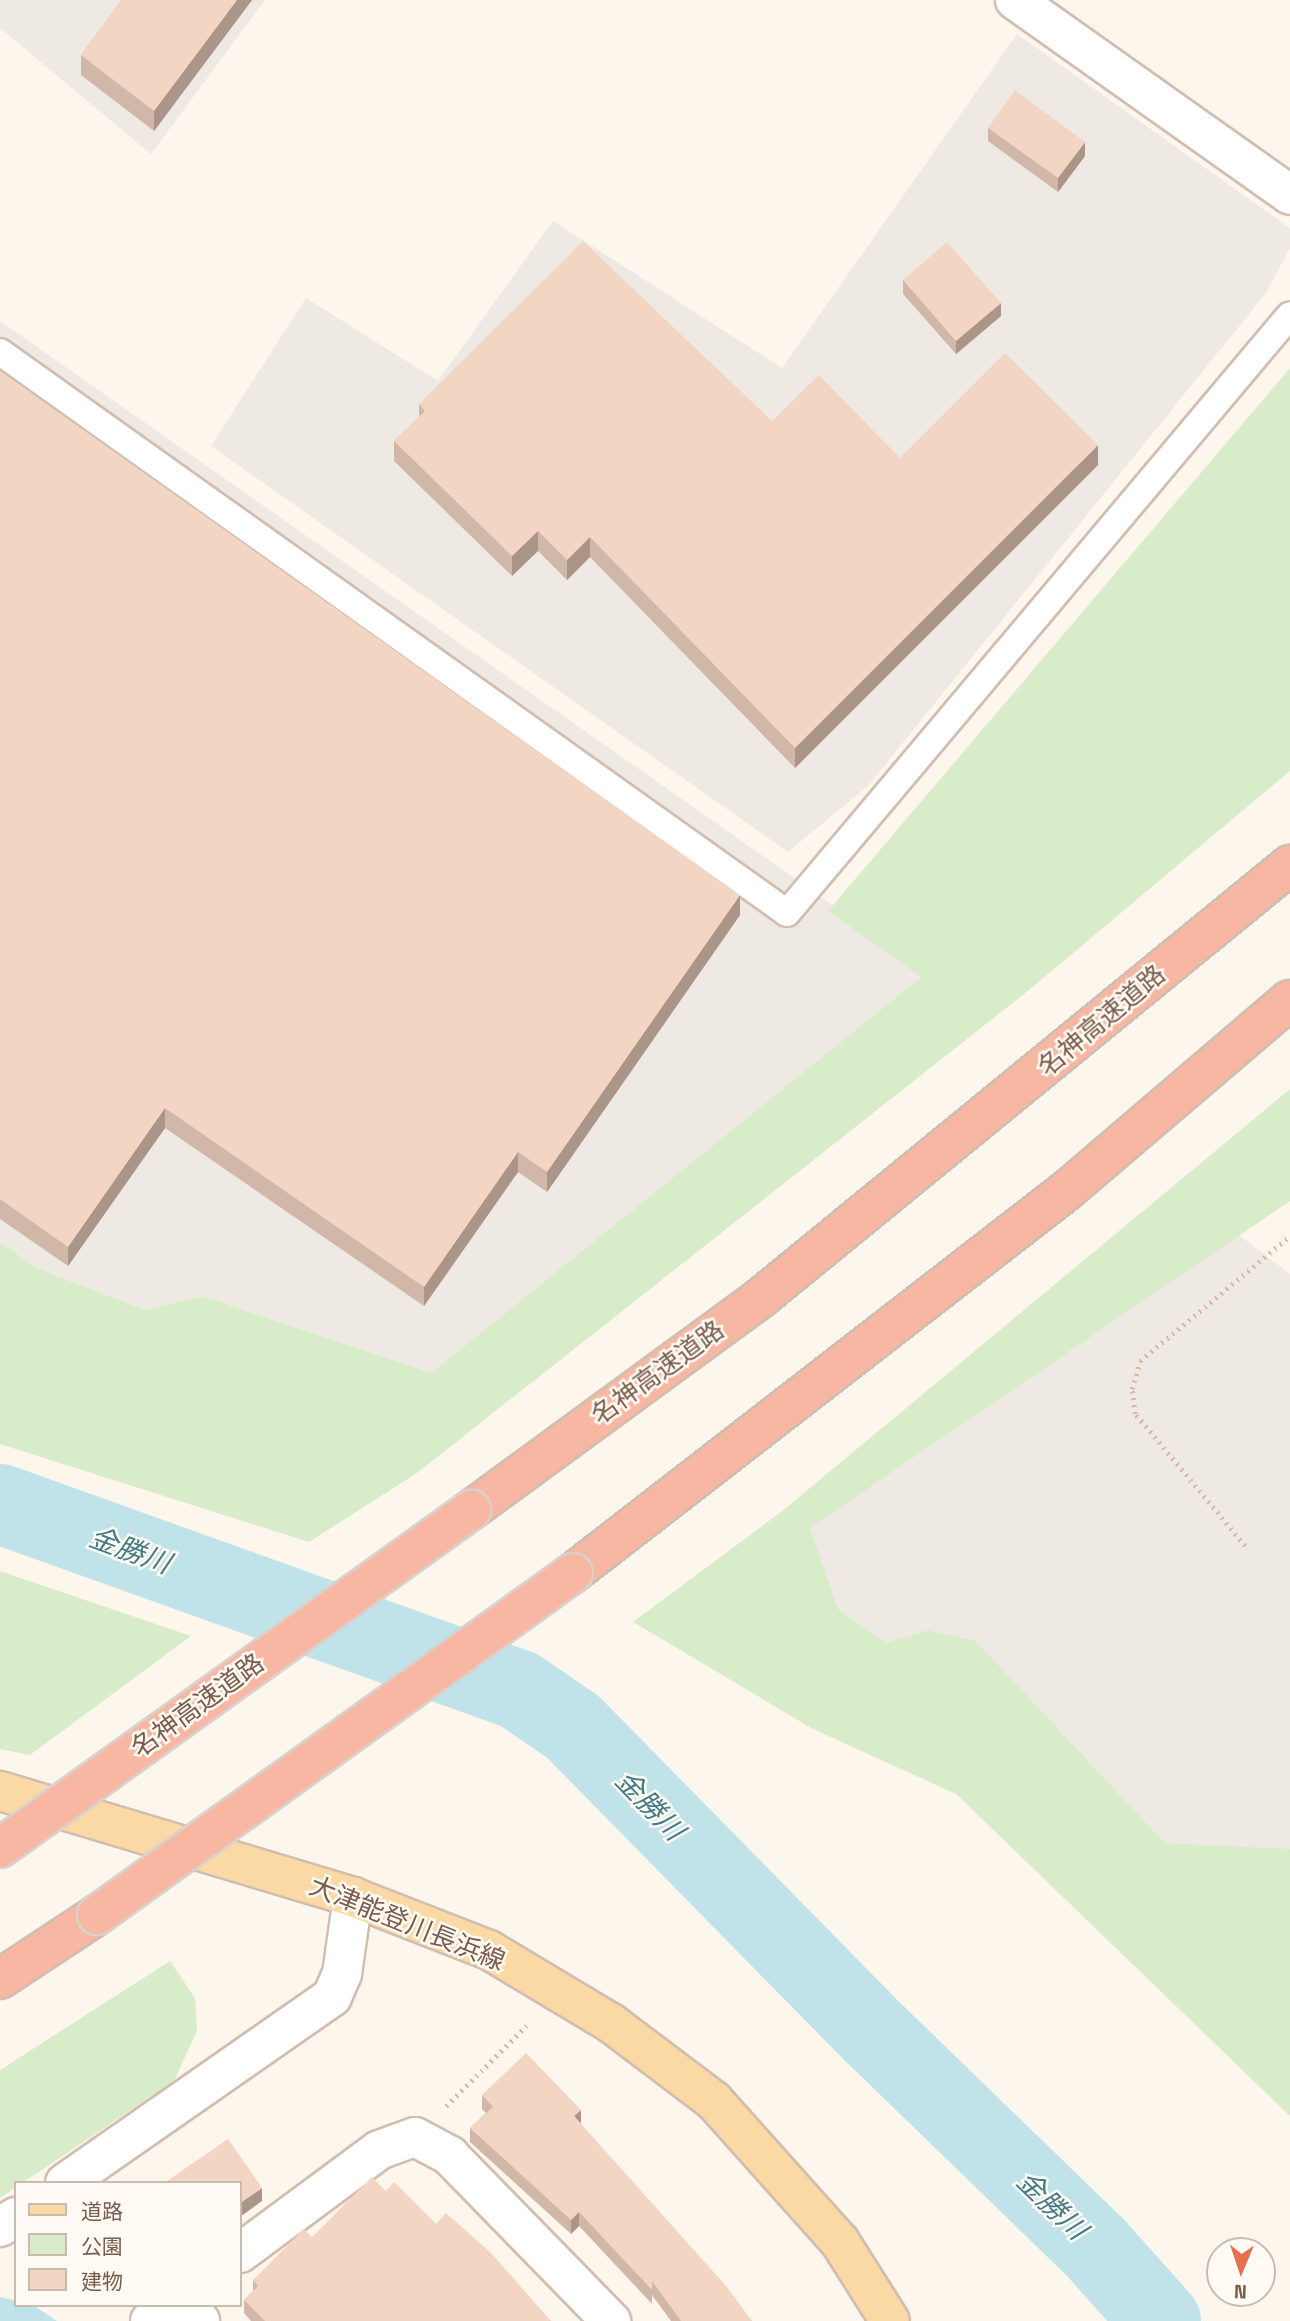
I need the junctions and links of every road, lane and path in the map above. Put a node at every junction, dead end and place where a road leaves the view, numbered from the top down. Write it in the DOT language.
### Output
graph roads {
  1 [pos="1015,0"];
  2 [pos="1290,195"];
  3 [pos="1290,315"];
  4 [pos="0,352"];
  5 [pos="1290,865"];
  6 [pos="1290,1000"];
  7 [pos="1290,1236"];
  8 [pos="1245,1546"];
  9 [pos="0,1791"];
  10 [pos="0,1849"];
  11 [pos="353,1897"];
  12 [pos="0,1979"];
  13 [pos="516,2036"];
  14 [pos="437,2115"];
  15 [pos="68,2181"];
  16 [pos="242,2252"];
  17 [pos="130,2307"];
  18 [pos="166,2307"];
  19 [pos="186,2307"];
  20 [pos="148,2321"];
  21 [pos="200,2321"];
  22 [pos="611,2321"];
  23 [pos="890,2321"];
  1 -- 2 [label="street"];
  3 -- 4 [label="lane"];
  5 -- 10 [label="highway, 名神高速道路, bridge"];
  6 -- 12 [label="highway, bridge"];
  7 -- 8 [label="path"];
  9 -- 11 [label="main road, 大津能登川長浜線"];
  11 -- 15 [label="street"];
  11 -- 23 [label="main road, 大津能登川長浜線"];
  13 -- 14 [label="path"];
  16 -- 22 [label="street"];
  17 -- 20 [label="street"];
  18 -- 20 [label="street"];
  19 -- 21 [label="street"];
}
